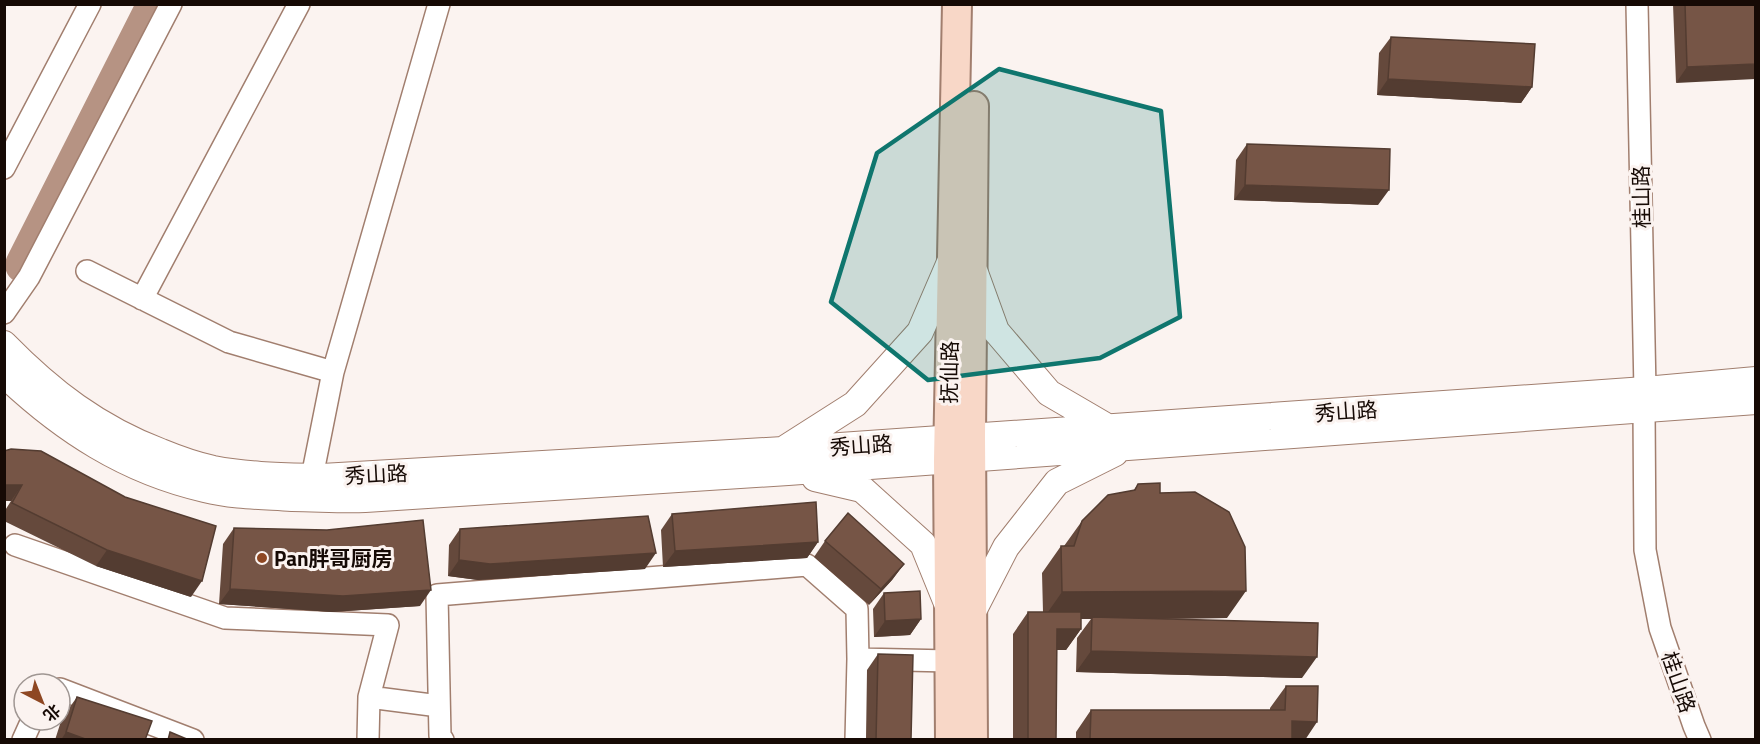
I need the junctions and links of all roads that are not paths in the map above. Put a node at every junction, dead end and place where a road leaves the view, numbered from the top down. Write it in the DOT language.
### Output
graph roads {
  1 [pos="90,4"];
  2 [pos="171,4"];
  3 [pos="299,4"];
  4 [pos="439,4"];
  5 [pos="957,4"];
  6 [pos="975,4"];
  7 [pos="1637,4"];
  8 [pos="4,168"];
  9 [pos="962,262"];
  10 [pos="87,271"];
  11 [pos="142,299"];
  12 [pos="4,313"];
  13 [pos="4,345"];
  14 [pos="333,372"];
  15 [pos="4,374"];
  16 [pos="1755,380"];
  17 [pos="1645,400"];
  18 [pos="1755,400"];
  19 [pos="1109,428"];
  20 [pos="1126,447"];
  21 [pos="959,449"];
  22 [pos="785,461"];
  23 [pos="312,477"];
  24 [pos="15,545"];
  25 [pos="961,610"];
  26 [pos="858,659"];
  27 [pos="950,661"];
  28 [pos="72,694"];
  29 [pos="369,698"];
  30 [pos="439,706"];
  31 [pos="193,740"];
  32 [pos="368,740"];
  33 [pos="443,740"];
  34 [pos="856,740"];
  35 [pos="950,740"];
  36 [pos="973,740"];
  37 [pos="1700,740"];
  1 -- 8 [label="street"];
  2 -- 12 [label="street"];
  3 -- 11 [label="street"];
  4 -- 14 [label="street"];
  5 -- 9 [label="main road, 抚仙路"];
  6 -- 9 [label="main road, 抚仙路"];
  7 -- 17 [label="street, 桂山路"];
  9 -- 19 [label="street"];
  9 -- 21 [label="main road, 抚仙路"];
  9 -- 22 [label="street"];
  10 -- 11 [label="street"];
  11 -- 14 [label="street"];
  13 -- 23 [label="street, 秀山路"];
  14 -- 23 [label="street"];
  15 -- 22 [label="street, 秀山路"];
  16 -- 17 [label="street, 秀山路"];
  17 -- 18 [label="street, 秀山路"];
  17 -- 19 [label="street, 秀山路"];
  17 -- 20 [label="street, 秀山路"];
  17 -- 37 [label="street, 桂山路"];
  19 -- 21 [label="street, 秀山路"];
  20 -- 21 [label="street, 秀山路"];
  20 -- 25 [label="street"];
  21 -- 22 [label="street, 秀山路"];
  21 -- 25 [label="main road, 抚仙路"];
  22 -- 23 [label="street, 秀山路"];
  22 -- 25 [label="street"];
  24 -- 29 [label="street"];
  25 -- 27 [label="main road, 抚仙路"];
  25 -- 36 [label="main road, 抚仙路"];
  26 -- 27 [label="street"];
  26 -- 30 [label="street"];
  26 -- 34 [label="street"];
  27 -- 35 [label="main road, 抚仙路"];
  28 -- 31 [label="street"];
  29 -- 30 [label="street"];
  29 -- 32 [label="street"];
  30 -- 33 [label="street"];
}
